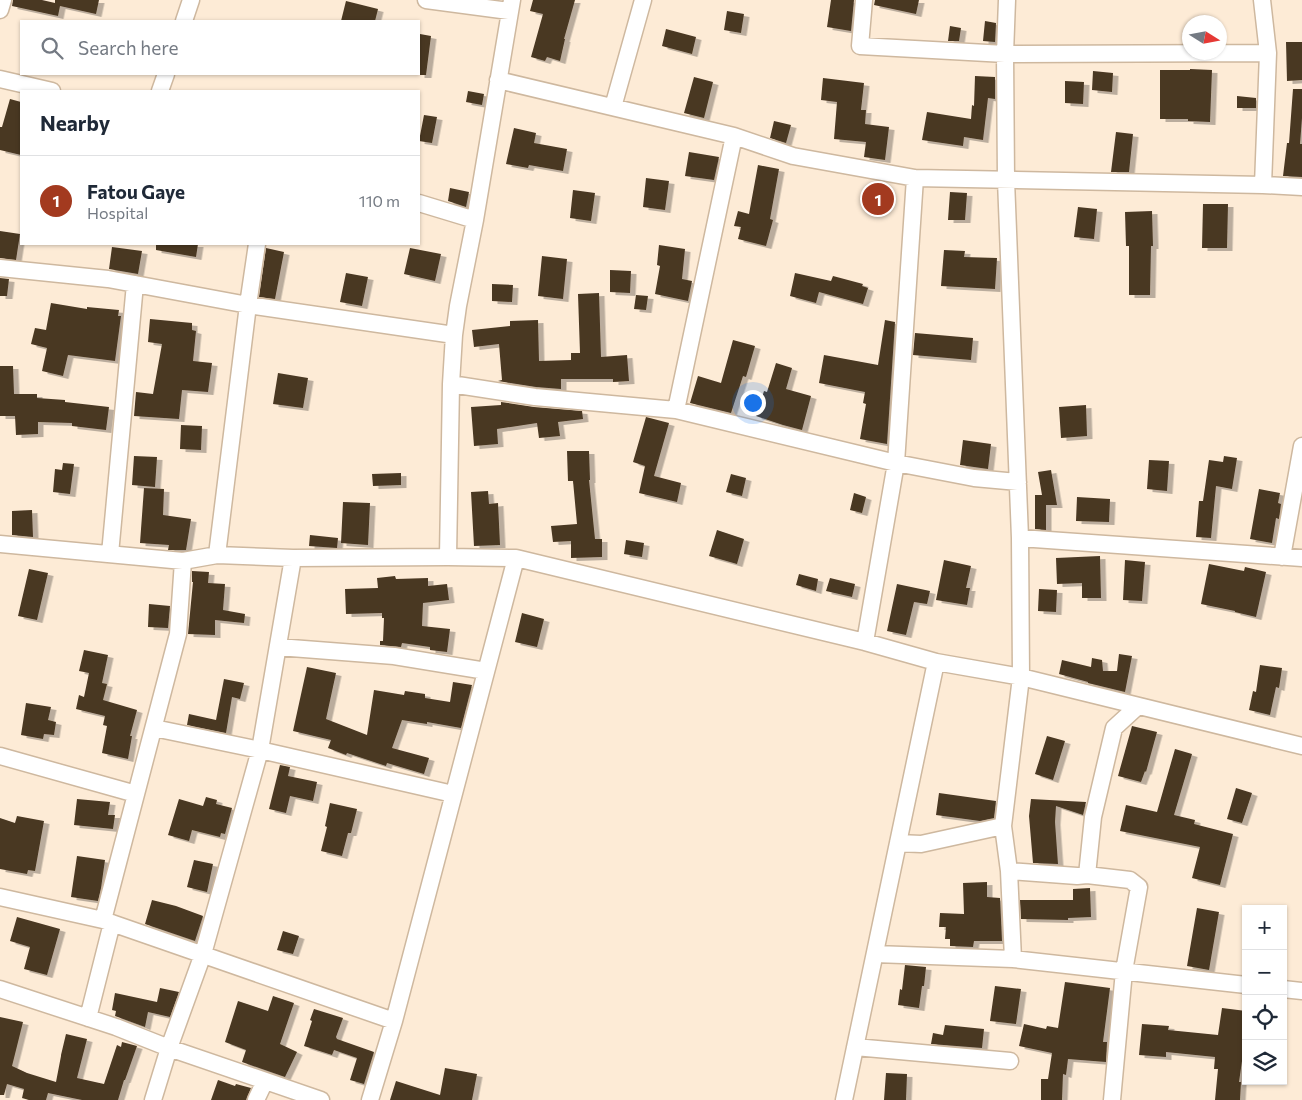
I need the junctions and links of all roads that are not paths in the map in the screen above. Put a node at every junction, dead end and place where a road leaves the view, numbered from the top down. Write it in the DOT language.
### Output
graph roads {
  1 [pos="3,0"];
  2 [pos="191,0"];
  3 [pos="426,0"];
  4 [pos="643,0"];
  5 [pos="864,0"];
  6 [pos="1007,0"];
  7 [pos="1262,0"];
  8 [pos="510,6"];
  9 [pos="0,10"];
  10 [pos="184,20"];
  11 [pos="1268,52"];
  12 [pos="1005,54"];
  13 [pos="166,75"];
  14 [pos="0,78"];
  15 [pos="498,80"];
  16 [pos="48,90"];
  17 [pos="160,90"];
  18 [pos="613,107"];
  19 [pos="734,136"];
  20 [pos="915,178"];
  21 [pos="1006,180"];
  22 [pos="1264,185"];
  23 [pos="1302,187"];
  24 [pos="420,203"];
  25 [pos="475,220"];
  26 [pos="258,245"];
  27 [pos="0,268"];
  28 [pos="135,284"];
  29 [pos="248,305"];
  30 [pos="454,335"];
  31 [pos="451,384"];
  32 [pos="676,410"];
  33 [pos="1302,446"];
  34 [pos="896,464"];
  35 [pos="1018,482"];
  36 [pos="1020,538"];
  37 [pos="0,544"];
  38 [pos="110,554"];
  39 [pos="217,555"];
  40 [pos="1282,556"];
  41 [pos="448,557"];
  42 [pos="293,558"];
  43 [pos="516,558"];
  44 [pos="1302,558"];
  45 [pos="183,561"];
  46 [pos="865,642"];
  47 [pos="278,647"];
  48 [pos="936,662"];
  49 [pos="486,671"];
  50 [pos="1021,677"];
  51 [pos="1138,706"];
  52 [pos="154,728"];
  53 [pos="1302,746"];
  54 [pos="260,750"];
  55 [pos="0,756"];
  56 [pos="136,794"];
  57 [pos="453,794"];
  58 [pos="1003,826"];
  59 [pos="898,842"];
  60 [pos="1009,871"];
  61 [pos="1087,875"];
  62 [pos="0,897"];
  63 [pos="108,921"];
  64 [pos="203,954"];
  65 [pos="875,954"];
  66 [pos="1013,959"];
  67 [pos="1124,971"];
  68 [pos="1242,984"];
  69 [pos="0,989"];
  70 [pos="1287,989"];
  71 [pos="1302,991"];
  72 [pos="88,1018"];
  73 [pos="394,1021"];
  74 [pos="855,1047"];
  75 [pos="169,1048"];
  76 [pos="1010,1061"];
  77 [pos="265,1081"];
  78 [pos="152,1100"];
  79 [pos="256,1100"];
  80 [pos="321,1100"];
  81 [pos="370,1100"];
  82 [pos="844,1100"];
  83 [pos="1112,1100"];
  1 -- 9 [label="street"];
  2 -- 10 [label="street"];
  3 -- 8 [label="street"];
  4 -- 18 [label="street"];
  5 -- 12 [label="street"];
  6 -- 12 [label="street"];
  7 -- 11 [label="street"];
  8 -- 15 [label="street"];
  11 -- 12 [label="street"];
  11 -- 22 [label="street"];
  12 -- 21 [label="street"];
  13 -- 17 [label="street"];
  14 -- 16 [label="street"];
  15 -- 18 [label="street"];
  15 -- 25 [label="street"];
  18 -- 19 [label="street"];
  19 -- 20 [label="street"];
  19 -- 32 [label="street"];
  20 -- 21 [label="street"];
  20 -- 34 [label="street"];
  21 -- 22 [label="street"];
  21 -- 35 [label="street"];
  22 -- 23 [label="street"];
  24 -- 25 [label="street"];
  25 -- 30 [label="street"];
  26 -- 29 [label="street"];
  27 -- 28 [label="street"];
  28 -- 29 [label="street"];
  28 -- 38 [label="street"];
  29 -- 30 [label="street"];
  29 -- 39 [label="street"];
  30 -- 31 [label="street"];
  31 -- 32 [label="street"];
  31 -- 41 [label="street"];
  32 -- 34 [label="street"];
  33 -- 40 [label="street"];
  34 -- 35 [label="street"];
  34 -- 46 [label="street"];
  35 -- 36 [label="street"];
  36 -- 40 [label="street"];
  36 -- 50 [label="street"];
  37 -- 38 [label="street"];
  38 -- 45 [label="street"];
  39 -- 42 [label="street"];
  39 -- 45 [label="street"];
  40 -- 44 [label="street"];
  41 -- 42 [label="street"];
  41 -- 43 [label="street"];
  42 -- 47 [label="street"];
  43 -- 46 [label="street"];
  43 -- 49 [label="street"];
  45 -- 52 [label="street"];
  46 -- 48 [label="street"];
  47 -- 49 [label="street"];
  47 -- 54 [label="street"];
  48 -- 50 [label="street"];
  48 -- 59 [label="street"];
  49 -- 57 [label="street"];
  50 -- 51 [label="street"];
  50 -- 58 [label="street"];
  51 -- 53 [label="street"];
  51 -- 61 [label="street"];
  52 -- 54 [label="street"];
  52 -- 56 [label="street"];
  54 -- 57 [label="street"];
  54 -- 64 [label="street"];
  55 -- 56 [label="street"];
  56 -- 63 [label="street"];
  57 -- 73 [label="street"];
  58 -- 59 [label="street"];
  58 -- 60 [label="street"];
  59 -- 65 [label="street"];
  60 -- 61 [label="street"];
  60 -- 66 [label="street"];
  61 -- 67 [label="street"];
  62 -- 63 [label="street"];
  63 -- 64 [label="street"];
  63 -- 72 [label="street"];
  64 -- 73 [label="street"];
  64 -- 75 [label="street"];
  65 -- 66 [label="street"];
  65 -- 74 [label="street"];
  66 -- 67 [label="street"];
  67 -- 68 [label="street"];
  67 -- 83 [label="street"];
  69 -- 72 [label="street"];
  70 -- 71 [label="street"];
  72 -- 75 [label="street"];
  73 -- 81 [label="street"];
  74 -- 76 [label="street"];
  74 -- 82 [label="street"];
  75 -- 77 [label="street"];
  75 -- 78 [label="street"];
  77 -- 79 [label="street"];
  77 -- 80 [label="street"];
}
